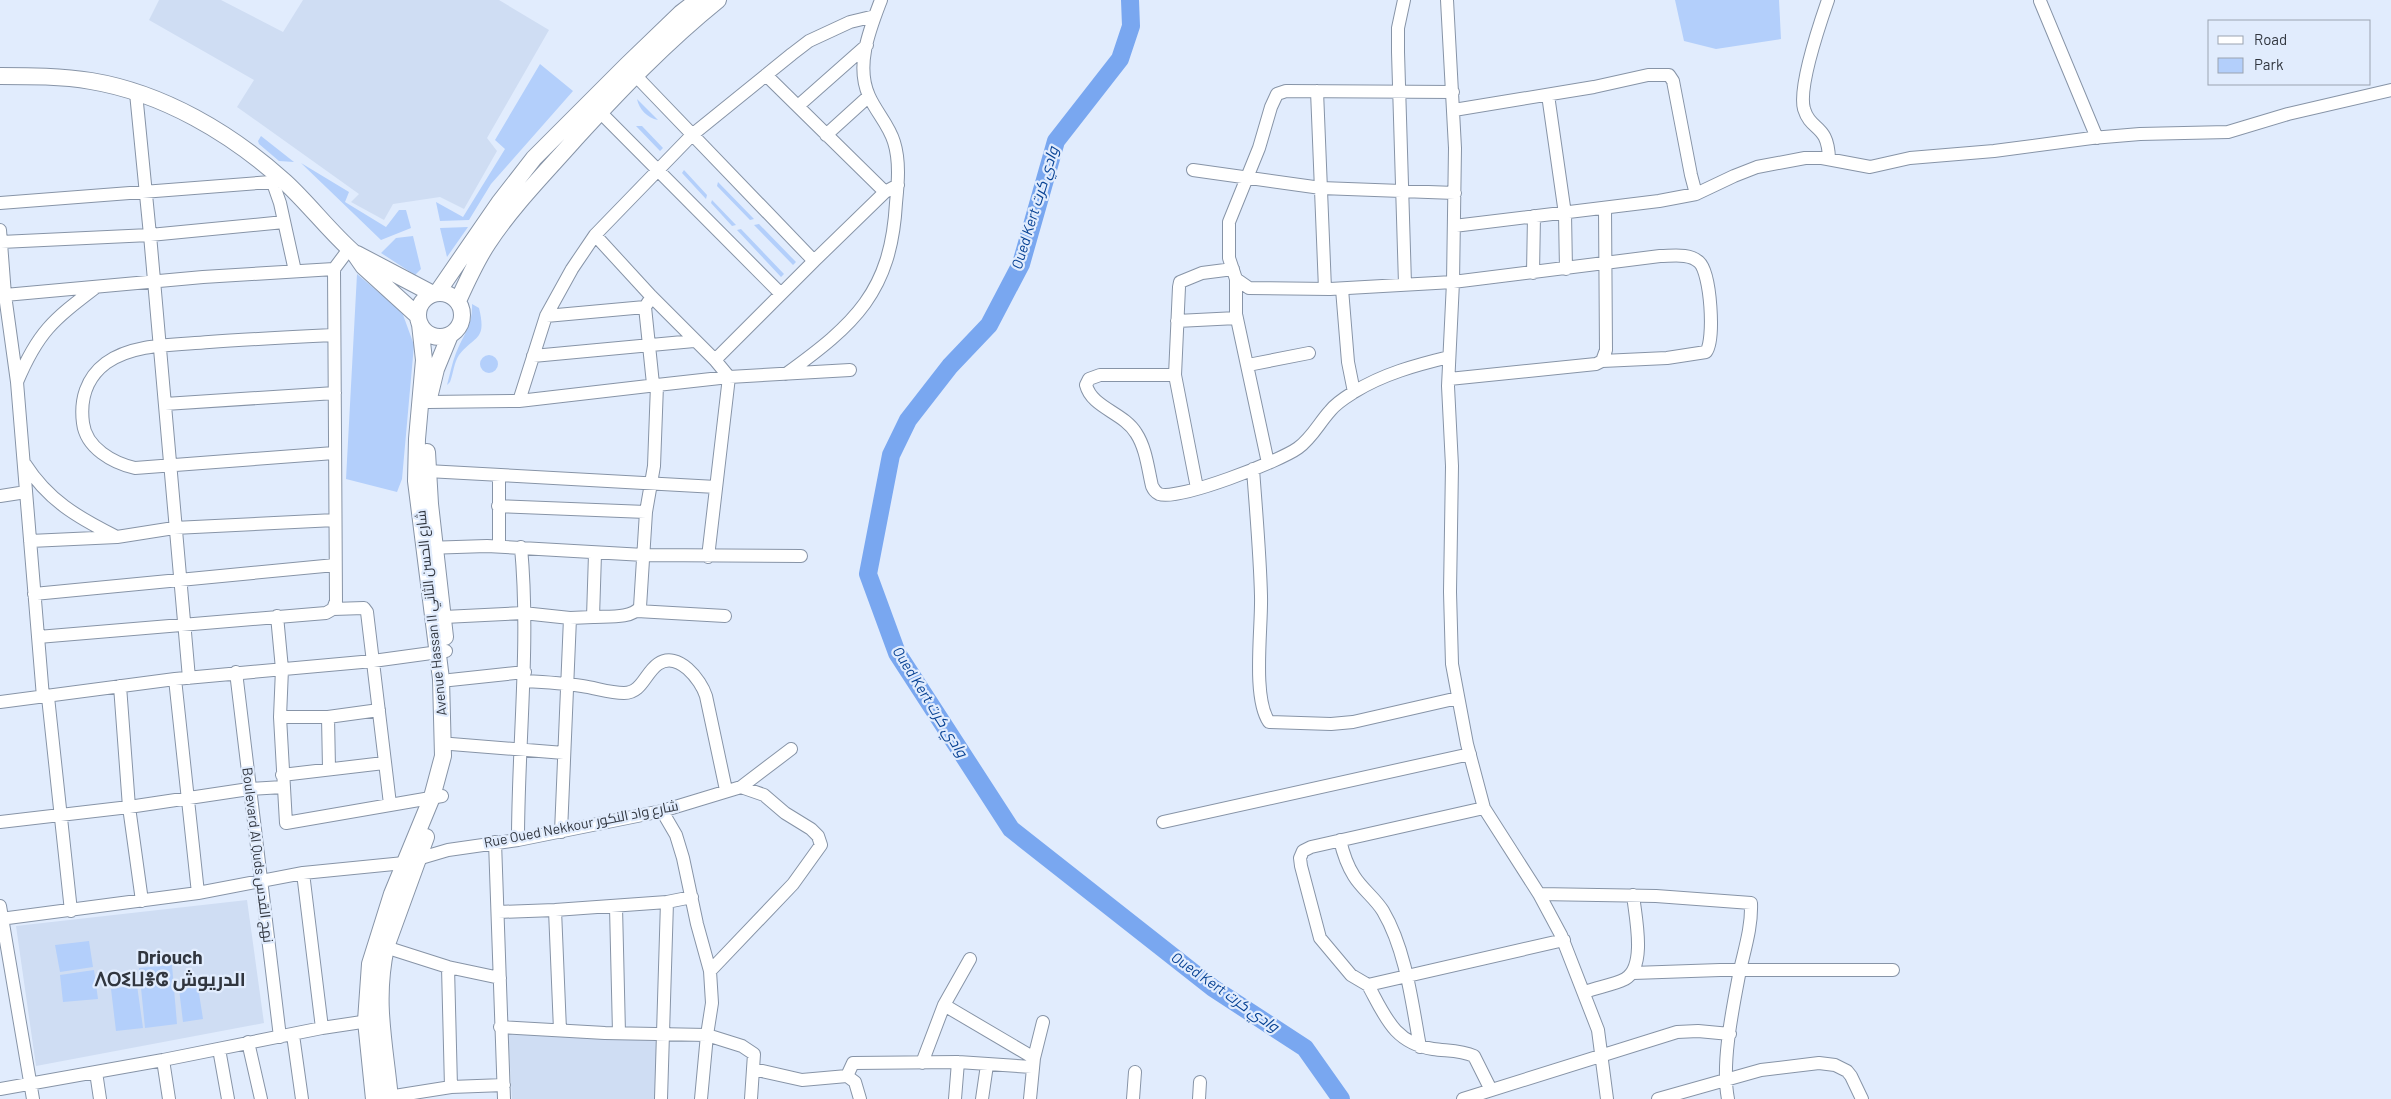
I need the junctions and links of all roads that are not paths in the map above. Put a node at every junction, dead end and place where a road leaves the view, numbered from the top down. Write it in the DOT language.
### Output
graph roads {
  1 [pos="698,0"];
  2 [pos="718,0"];
  3 [pos="881,0"];
  4 [pos="1404,0"];
  5 [pos="1447,0"];
  6 [pos="1828,0"];
  7 [pos="2040,1"];
  8 [pos="875,16"];
  9 [pos="867,45"];
  10 [pos="635,75"];
  11 [pos="766,75"];
  12 [pos="0,76"];
  13 [pos="2391,90"];
  14 [pos="1317,91"];
  15 [pos="1399,92"];
  16 [pos="1453,92"];
  17 [pos="136,93"];
  18 [pos="1548,95"];
  19 [pos="869,96"];
  20 [pos="798,106"];
  21 [pos="1454,110"];
  22 [pos="600,112"];
  23 [pos="692,134"];
  24 [pos="826,135"];
  25 [pos="2097,138"];
  26 [pos="1829,159"];
  27 [pos="658,170"];
  28 [pos="1194,170"];
  29 [pos="1246,178"];
  30 [pos="278,182"];
  31 [pos="898,184"];
  32 [pos="1321,188"];
  33 [pos="146,191"];
  34 [pos="1403,191"];
  35 [pos="886,192"];
  36 [pos="1455,192"];
  37 [pos="1696,194"];
  38 [pos="0,202"];
  39 [pos="1605,209"];
  40 [pos="1565,214"];
  41 [pos="1534,216"];
  42 [pos="284,222"];
  43 [pos="1454,226"];
  44 [pos="150,235"];
  45 [pos="595,235"];
  46 [pos="1,236"];
  47 [pos="351,251"];
  48 [pos="814,261"];
  49 [pos="1606,264"];
  50 [pos="1566,269"];
  51 [pos="334,270"];
  52 [pos="295,271"];
  53 [pos="1533,272"];
  54 [pos="1234,274"];
  55 [pos="153,282"];
  56 [pos="1454,282"];
  57 [pos="1405,284"];
  58 [pos="95,288"];
  59 [pos="1342,289"];
  60 [pos="1325,290"];
  61 [pos="435,293"];
  62 [pos="781,294"];
  63 [pos="5,295"];
  64 [pos="458,300"];
  65 [pos="648,302"];
  66 [pos="546,316"];
  67 [pos="1237,318"];
  68 [pos="419,320"];
  69 [pos="1177,321"];
  70 [pos="5,333"];
  71 [pos="334,335"];
  72 [pos="450,335"];
  73 [pos="694,341"];
  74 [pos="648,345"];
  75 [pos="159,346"];
  76 [pos="1309,353"];
  77 [pos="533,356"];
  78 [pos="1449,357"];
  79 [pos="715,360"];
  80 [pos="1602,361"];
  81 [pos="1248,365"];
  82 [pos="850,370"];
  83 [pos="786,374"];
  84 [pos="1175,374"];
  85 [pos="729,377"];
  86 [pos="1449,379"];
  87 [pos="18,382"];
  88 [pos="655,385"];
  89 [pos="1354,392"];
  90 [pos="335,393"];
  91 [pos="520,401"];
  92 [pos="428,402"];
  93 [pos="165,404"];
  94 [pos="334,453"];
  95 [pos="22,460"];
  96 [pos="1268,463"];
  97 [pos="170,465"];
  98 [pos="1253,469"];
  99 [pos="427,471"];
  100 [pos="499,476"];
  101 [pos="652,485"];
  102 [pos="716,487"];
  103 [pos="1197,488"];
  104 [pos="26,492"];
  105 [pos="0,496"];
  106 [pos="498,506"];
  107 [pos="646,512"];
  108 [pos="335,520"];
  109 [pos="174,528"];
  110 [pos="117,537"];
  111 [pos="30,541"];
  112 [pos="499,547"];
  113 [pos="521,547"];
  114 [pos="430,548"];
  115 [pos="594,554"];
  116 [pos="644,556"];
  117 [pos="801,556"];
  118 [pos="708,557"];
  119 [pos="335,565"];
  120 [pos="180,580"];
  121 [pos="34,594"];
  122 [pos="333,609"];
  123 [pos="637,611"];
  124 [pos="523,613"];
  125 [pos="277,616"];
  126 [pos="725,616"];
  127 [pos="444,617"];
  128 [pos="593,617"];
  129 [pos="570,618"];
  130 [pos="183,626"];
  131 [pos="38,637"];
  132 [pos="442,651"];
  133 [pos="373,661"];
  134 [pos="282,669"];
  135 [pos="236,672"];
  136 [pos="525,676"];
  137 [pos="189,678"];
  138 [pos="175,679"];
  139 [pos="450,680"];
  140 [pos="568,683"];
  141 [pos="120,686"];
  142 [pos="45,697"];
  143 [pos="1458,698"];
  144 [pos="0,702"];
  145 [pos="379,710"];
  146 [pos="328,717"];
  147 [pos="280,718"];
  148 [pos="451,744"];
  149 [pos="791,749"];
  150 [pos="520,750"];
  151 [pos="564,753"];
  152 [pos="1470,754"];
  153 [pos="384,763"];
  154 [pos="329,768"];
  155 [pos="283,781"];
  156 [pos="741,786"];
  157 [pos="249,789"];
  158 [pos="726,790"];
  159 [pos="437,796"];
  160 [pos="186,797"];
  161 [pos="390,804"];
  162 [pos="129,807"];
  163 [pos="1484,808"];
  164 [pos="662,810"];
  165 [pos="59,816"];
  166 [pos="0,822"];
  167 [pos="1163,822"];
  168 [pos="560,832"];
  169 [pos="518,840"];
  170 [pos="1340,840"];
  171 [pos="495,842"];
  172 [pos="412,860"];
  173 [pos="302,873"];
  174 [pos="262,882"];
  175 [pos="198,893"];
  176 [pos="1539,894"];
  177 [pos="1633,895"];
  178 [pos="692,897"];
  179 [pos="142,901"];
  180 [pos="667,902"];
  181 [pos="616,907"];
  182 [pos="556,910"];
  183 [pos="71,912"];
  184 [pos="498,912"];
  185 [pos="1,915"];
  186 [pos="1564,940"];
  187 [pos="380,946"];
  188 [pos="970,959"];
  189 [pos="448,967"];
  190 [pos="1740,970"];
  191 [pos="1893,970"];
  192 [pos="710,971"];
  193 [pos="1632,973"];
  194 [pos="1407,976"];
  195 [pos="500,978"];
  196 [pos="1368,985"];
  197 [pos="1585,992"];
  198 [pos="944,1005"];
  199 [pos="373,1020"];
  200 [pos="1043,1022"];
  201 [pos="500,1027"];
  202 [pos="322,1028"];
  203 [pos="560,1030"];
  204 [pos="619,1033"];
  205 [pos="664,1034"];
  206 [pos="1730,1034"];
  207 [pos="707,1035"];
  208 [pos="287,1036"];
  209 [pos="248,1042"];
  210 [pos="1420,1047"];
  211 [pos="220,1049"];
  212 [pos="1602,1055"];
  213 [pos="162,1060"];
  214 [pos="958,1062"];
  215 [pos="1033,1062"];
  216 [pos="922,1063"];
  217 [pos="987,1065"];
  218 [pos="753,1069"];
  219 [pos="96,1072"];
  220 [pos="1135,1072"];
  221 [pos="848,1076"];
  222 [pos="1726,1079"];
  223 [pos="1200,1082"];
  224 [pos="30,1083"];
  225 [pos="504,1085"];
  226 [pos="451,1087"];
  227 [pos="0,1089"];
  228 [pos="1491,1090"];
  229 [pos="383,1098"];
  230 [pos="33,1099"];
  231 [pos="100,1099"];
  232 [pos="169,1099"];
  233 [pos="228,1099"];
  234 [pos="261,1099"];
  235 [pos="302,1099"];
  236 [pos="504,1099"];
  237 [pos="661,1099"];
  238 [pos="701,1099"];
  239 [pos="751,1099"];
  240 [pos="860,1099"];
  241 [pos="955,1099"];
  242 [pos="982,1099"];
  243 [pos="1030,1099"];
  244 [pos="1133,1099"];
  245 [pos="1199,1099"];
  246 [pos="1463,1099"];
  247 [pos="1607,1099"];
  248 [pos="1658,1099"];
  249 [pos="1728,1099"];
  250 [pos="1862,1099"];
  1 -- 61 [label="main road"];
  2 -- 10 [label="main road"];
  3 -- 8 [label="street"];
  4 -- 15 [label="street"];
  5 -- 16 [label="street"];
  6 -- 26 [label="street"];
  7 -- 25 [label="street"];
  8 -- 9 [label="street"];
  8 -- 11 [label="street"];
  9 -- 19 [label="street"];
  9 -- 20 [label="street"];
  10 -- 22 [label="main road"];
  10 -- 23 [label="street"];
  11 -- 20 [label="street"];
  11 -- 23 [label="street"];
  12 -- 17 [label="main road"];
  13 -- 25 [label="street"];
  14 -- 15 [label="street"];
  14 -- 29 [label="street"];
  14 -- 32 [label="street"];
  15 -- 16 [label="street"];
  15 -- 34 [label="street"];
  16 -- 21 [label="street"];
  17 -- 30 [label="main road"];
  17 -- 33 [label="street"];
  18 -- 21 [label="street"];
  18 -- 37 [label="street"];
  18 -- 40 [label="street"];
  19 -- 24 [label="street"];
  19 -- 31 [label="street"];
  20 -- 24 [label="street"];
  21 -- 36 [label="street"];
  22 -- 27 [label="street"];
  22 -- 64 [label="main road"];
  23 -- 27 [label="street"];
  23 -- 48 [label="street"];
  24 -- 35 [label="street"];
  25 -- 26 [label="street"];
  26 -- 37 [label="street"];
  27 -- 45 [label="street"];
  27 -- 62 [label="street"];
  28 -- 29 [label="street"];
  29 -- 32 [label="street"];
  29 -- 54 [label="street"];
  30 -- 33 [label="street"];
  30 -- 42 [label="street"];
  30 -- 47 [label="main road"];
  31 -- 35 [label="street"];
  31 -- 83 [label="street"];
  32 -- 34 [label="street"];
  32 -- 60 [label="street"];
  33 -- 38 [label="street"];
  33 -- 44 [label="street"];
  34 -- 36 [label="street"];
  34 -- 57 [label="street"];
  35 -- 48 [label="street"];
  36 -- 43 [label="street"];
  37 -- 39 [label="street"];
  39 -- 40 [label="street"];
  39 -- 49 [label="street"];
  40 -- 41 [label="street"];
  40 -- 50 [label="street"];
  41 -- 43 [label="street"];
  41 -- 53 [label="street"];
  42 -- 44 [label="street"];
  42 -- 52 [label="street"];
  43 -- 56 [label="street"];
  44 -- 46 [label="street"];
  44 -- 55 [label="street"];
  45 -- 65 [label="street"];
  45 -- 66 [label="street"];
  46 -- 63 [label="street"];
  47 -- 51 [label="street"];
  47 -- 61 [label="main road"];
  47 -- 68 [label="main road"];
  48 -- 62 [label="street"];
  49 -- 50 [label="street"];
  49 -- 80 [label="street"];
  49 -- 80 [label="street"];
  50 -- 53 [label="street"];
  51 -- 52 [label="street"];
  51 -- 71 [label="street"];
  52 -- 55 [label="street"];
  53 -- 56 [label="street"];
  54 -- 60 [label="street"];
  54 -- 67 [label="street"];
  54 -- 69 [label="street"];
  55 -- 58 [label="street"];
  55 -- 75 [label="street"];
  56 -- 57 [label="street"];
  56 -- 78 [label="street"];
  57 -- 59 [label="street"];
  58 -- 63 [label="street"];
  58 -- 87 [label="street"];
  59 -- 60 [label="street"];
  59 -- 89 [label="street"];
  61 -- 64 [label="main road"];
  61 -- 68 [label="main road"];
  62 -- 79 [label="street"];
  63 -- 70 [label="street"];
  64 -- 72 [label="main road"];
  65 -- 66 [label="street"];
  65 -- 73 [label="street"];
  65 -- 74 [label="street"];
  66 -- 77 [label="street"];
  67 -- 69 [label="street"];
  67 -- 81 [label="street"];
  68 -- 72 [label="main road"];
  68 -- 114 [label="main road, Avenue Hassan II شارع الحسن الثاني"];
  69 -- 84 [label="street"];
  70 -- 87 [label="street"];
  71 -- 75 [label="street"];
  71 -- 90 [label="street"];
  72 -- 92 [label="main road, Avenue Hassan II شارع الحسن الثاني"];
  73 -- 74 [label="street"];
  73 -- 79 [label="street"];
  74 -- 77 [label="street"];
  74 -- 88 [label="street"];
  75 -- 93 [label="street"];
  75 -- 97 [label="street"];
  76 -- 81 [label="street"];
  77 -- 91 [label="street"];
  78 -- 86 [label="street"];
  78 -- 89 [label="street"];
  79 -- 85 [label="street"];
  80 -- 86 [label="street"];
  81 -- 96 [label="street"];
  82 -- 83 [label="street"];
  83 -- 85 [label="street"];
  84 -- 103 [label="street"];
  84 -- 103 [label="street"];
  85 -- 88 [label="street"];
  85 -- 102 [label="street"];
  86 -- 143 [label="street"];
  87 -- 95 [label="street"];
  88 -- 91 [label="street"];
  88 -- 101 [label="street"];
  89 -- 96 [label="street"];
  90 -- 93 [label="street"];
  90 -- 94 [label="street"];
  91 -- 92 [label="street"];
  92 -- 99 [label="main road, Avenue Hassan II شارع الحسن الثاني"];
  93 -- 97 [label="street"];
  94 -- 97 [label="street"];
  94 -- 108 [label="street"];
  95 -- 104 [label="street"];
  95 -- 110 [label="street"];
  96 -- 98 [label="street"];
  97 -- 109 [label="street"];
  98 -- 103 [label="street"];
  98 -- 143 [label="street"];
  99 -- 100 [label="street"];
  99 -- 114 [label="main road, Avenue Hassan II شارع الحسن الثاني"];
  100 -- 101 [label="street"];
  100 -- 106 [label="street"];
  101 -- 102 [label="street"];
  101 -- 107 [label="street"];
  102 -- 118 [label="street"];
  104 -- 105 [label="street"];
  104 -- 111 [label="street"];
  106 -- 107 [label="street"];
  106 -- 112 [label="street"];
  107 -- 116 [label="street"];
  108 -- 109 [label="street"];
  108 -- 119 [label="street"];
  109 -- 110 [label="street"];
  109 -- 120 [label="street"];
  110 -- 111 [label="street"];
  111 -- 121 [label="street"];
  112 -- 113 [label="street"];
  112 -- 114 [label="street"];
  113 -- 115 [label="street"];
  113 -- 124 [label="street"];
  114 -- 127 [label="main road, Avenue Hassan II شارع الحسن الثاني"];
  114 -- 132 [label="main road, Avenue Hassan II شارع الحسن الثاني"];
  115 -- 116 [label="street"];
  115 -- 128 [label="street"];
  116 -- 118 [label="street"];
  116 -- 123 [label="street"];
  117 -- 118 [label="street"];
  119 -- 120 [label="street"];
  119 -- 122 [label="street"];
  120 -- 121 [label="street"];
  120 -- 130 [label="street"];
  121 -- 131 [label="street"];
  122 -- 125 [label="street"];
  122 -- 133 [label="street"];
  123 -- 126 [label="street"];
  123 -- 128 [label="street"];
  124 -- 127 [label="street"];
  124 -- 129 [label="street"];
  124 -- 136 [label="street"];
  125 -- 130 [label="street"];
  125 -- 134 [label="street"];
  127 -- 132 [label="main road, Avenue Hassan II شارع الحسن الثاني"];
  128 -- 129 [label="street"];
  129 -- 140 [label="street"];
  130 -- 131 [label="street"];
  130 -- 137 [label="street"];
  131 -- 142 [label="street"];
  132 -- 133 [label="street"];
  132 -- 139 [label="main road, Avenue Hassan II شارع الحسن الثاني"];
  132 -- 159 [label="main road, Avenue Hassan II شارع الحسن الثاني"];
  133 -- 134 [label="street"];
  133 -- 145 [label="street"];
  134 -- 135 [label="street"];
  134 -- 147 [label="street"];
  135 -- 137 [label="street"];
  135 -- 157 [label="street, Boulevard Al Quds نهج القدس"];
  136 -- 139 [label="street"];
  136 -- 140 [label="street"];
  136 -- 150 [label="street"];
  137 -- 138 [label="street"];
  138 -- 141 [label="street"];
  138 -- 160 [label="street"];
  139 -- 148 [label="main road, Avenue Hassan II شارع الحسن الثاني"];
  140 -- 151 [label="street"];
  140 -- 158 [label="street"];
  141 -- 142 [label="street"];
  141 -- 162 [label="street"];
  142 -- 144 [label="street"];
  142 -- 165 [label="street"];
  143 -- 152 [label="street"];
  145 -- 146 [label="street"];
  145 -- 153 [label="street"];
  146 -- 147 [label="street"];
  146 -- 154 [label="street"];
  147 -- 155 [label="street"];
  148 -- 150 [label="street"];
  148 -- 159 [label="main road, Avenue Hassan II شارع الحسن الثاني"];
  149 -- 156 [label="street"];
  150 -- 151 [label="street"];
  150 -- 169 [label="street"];
  151 -- 168 [label="street"];
  152 -- 163 [label="street"];
  152 -- 167 [label="street"];
  153 -- 154 [label="street"];
  153 -- 161 [label="street"];
  154 -- 155 [label="street"];
  155 -- 157 [label="street"];
  155 -- 161 [label="street"];
  156 -- 158 [label="street, Rue Oued Nekkour شارع واد النکور"];
  156 -- 192 [label="street"];
  157 -- 160 [label="street"];
  157 -- 174 [label="street, Boulevard Al Quds نهج القدس"];
  158 -- 164 [label="street, Rue Oued Nekkour شارع واد النکور"];
  159 -- 161 [label="street"];
  159 -- 172 [label="main road, Avenue Hassan II شارع الحسن الثاني"];
  160 -- 162 [label="street"];
  160 -- 175 [label="street"];
  162 -- 165 [label="street"];
  162 -- 179 [label="street"];
  163 -- 170 [label="street"];
  163 -- 176 [label="street"];
  164 -- 168 [label="street, Rue Oued Nekkour شارع واد النکور"];
  164 -- 178 [label="street"];
  165 -- 166 [label="street"];
  165 -- 183 [label="street"];
  168 -- 169 [label="street, Rue Oued Nekkour شارع واد النکور"];
  169 -- 171 [label="street, Rue Oued Nekkour شارع واد النکور"];
  170 -- 194 [label="street"];
  170 -- 196 [label="street"];
  171 -- 172 [label="street, Rue Oued Nekkour شارع واد النکور"];
  171 -- 184 [label="street"];
  172 -- 173 [label="street, Rue Oued Nekkour شارع واد النکور"];
  172 -- 187 [label="main road, Avenue Hassan II شارع الحسن الثاني"];
  173 -- 174 [label="street, Rue Oued Nekkour شارع واد النکور"];
  173 -- 202 [label="street"];
  174 -- 175 [label="street, Rue Oued Nekkour شارع واد النکور"];
  174 -- 208 [label="street, Boulevard Al Quds نهج القدس"];
  175 -- 179 [label="street, Rue Oued Nekkour شارع واد النکور"];
  176 -- 177 [label="street"];
  176 -- 186 [label="street"];
  177 -- 190 [label="street"];
  177 -- 193 [label="street"];
  178 -- 180 [label="street"];
  178 -- 192 [label="street"];
  179 -- 183 [label="street, Rue Oued Nekkour شارع واد النکور"];
  180 -- 181 [label="street"];
  180 -- 205 [label="street"];
  181 -- 182 [label="street"];
  181 -- 204 [label="street"];
  182 -- 184 [label="street"];
  182 -- 203 [label="street"];
  183 -- 185 [label="street, Rue Oued Nekkour شارع واد النکور"];
  184 -- 195 [label="street"];
  185 -- 224 [label="street"];
  186 -- 194 [label="street"];
  186 -- 197 [label="street"];
  187 -- 189 [label="street"];
  187 -- 199 [label="main road, Avenue Hassan II شارع الحسن الثاني"];
  188 -- 198 [label="street"];
  189 -- 195 [label="street"];
  189 -- 226 [label="street"];
  190 -- 191 [label="street"];
  190 -- 193 [label="street"];
  190 -- 206 [label="street"];
  192 -- 207 [label="street"];
  193 -- 197 [label="street"];
  194 -- 196 [label="street"];
  194 -- 210 [label="street"];
  195 -- 201 [label="street"];
  196 -- 210 [label="street"];
  197 -- 212 [label="street"];
  198 -- 215 [label="street"];
  198 -- 216 [label="street"];
  199 -- 202 [label="street"];
  199 -- 229 [label="main road, Avenue Hassan II شارع الحسن الثاني"];
  200 -- 215 [label="street"];
  201 -- 203 [label="street"];
  201 -- 225 [label="street"];
  202 -- 208 [label="street"];
  203 -- 204 [label="street"];
  204 -- 205 [label="street"];
  205 -- 207 [label="street"];
  205 -- 237 [label="street"];
  206 -- 212 [label="street"];
  206 -- 222 [label="street"];
  207 -- 218 [label="street"];
  207 -- 238 [label="street"];
  208 -- 209 [label="street"];
  208 -- 235 [label="street, Boulevard Al Quds نهج القدس"];
  209 -- 211 [label="street"];
  209 -- 234 [label="street"];
  210 -- 228 [label="street"];
  211 -- 213 [label="street"];
  211 -- 233 [label="street"];
  212 -- 228 [label="street"];
  212 -- 247 [label="street"];
  213 -- 219 [label="street"];
  213 -- 232 [label="street"];
  214 -- 216 [label="street"];
  214 -- 217 [label="street"];
  214 -- 241 [label="street"];
  215 -- 217 [label="street"];
  215 -- 243 [label="street"];
  216 -- 221 [label="street"];
  217 -- 242 [label="street"];
  218 -- 221 [label="street"];
  218 -- 239 [label="street"];
  219 -- 224 [label="street"];
  219 -- 231 [label="street"];
  220 -- 244 [label="street"];
  221 -- 240 [label="street"];
  222 -- 248 [label="street"];
  222 -- 249 [label="street"];
  222 -- 250 [label="street"];
  223 -- 245 [label="street"];
  224 -- 227 [label="street"];
  224 -- 230 [label="street"];
  225 -- 226 [label="street"];
  225 -- 236 [label="street"];
  226 -- 229 [label="street"];
  228 -- 246 [label="street"];
}
